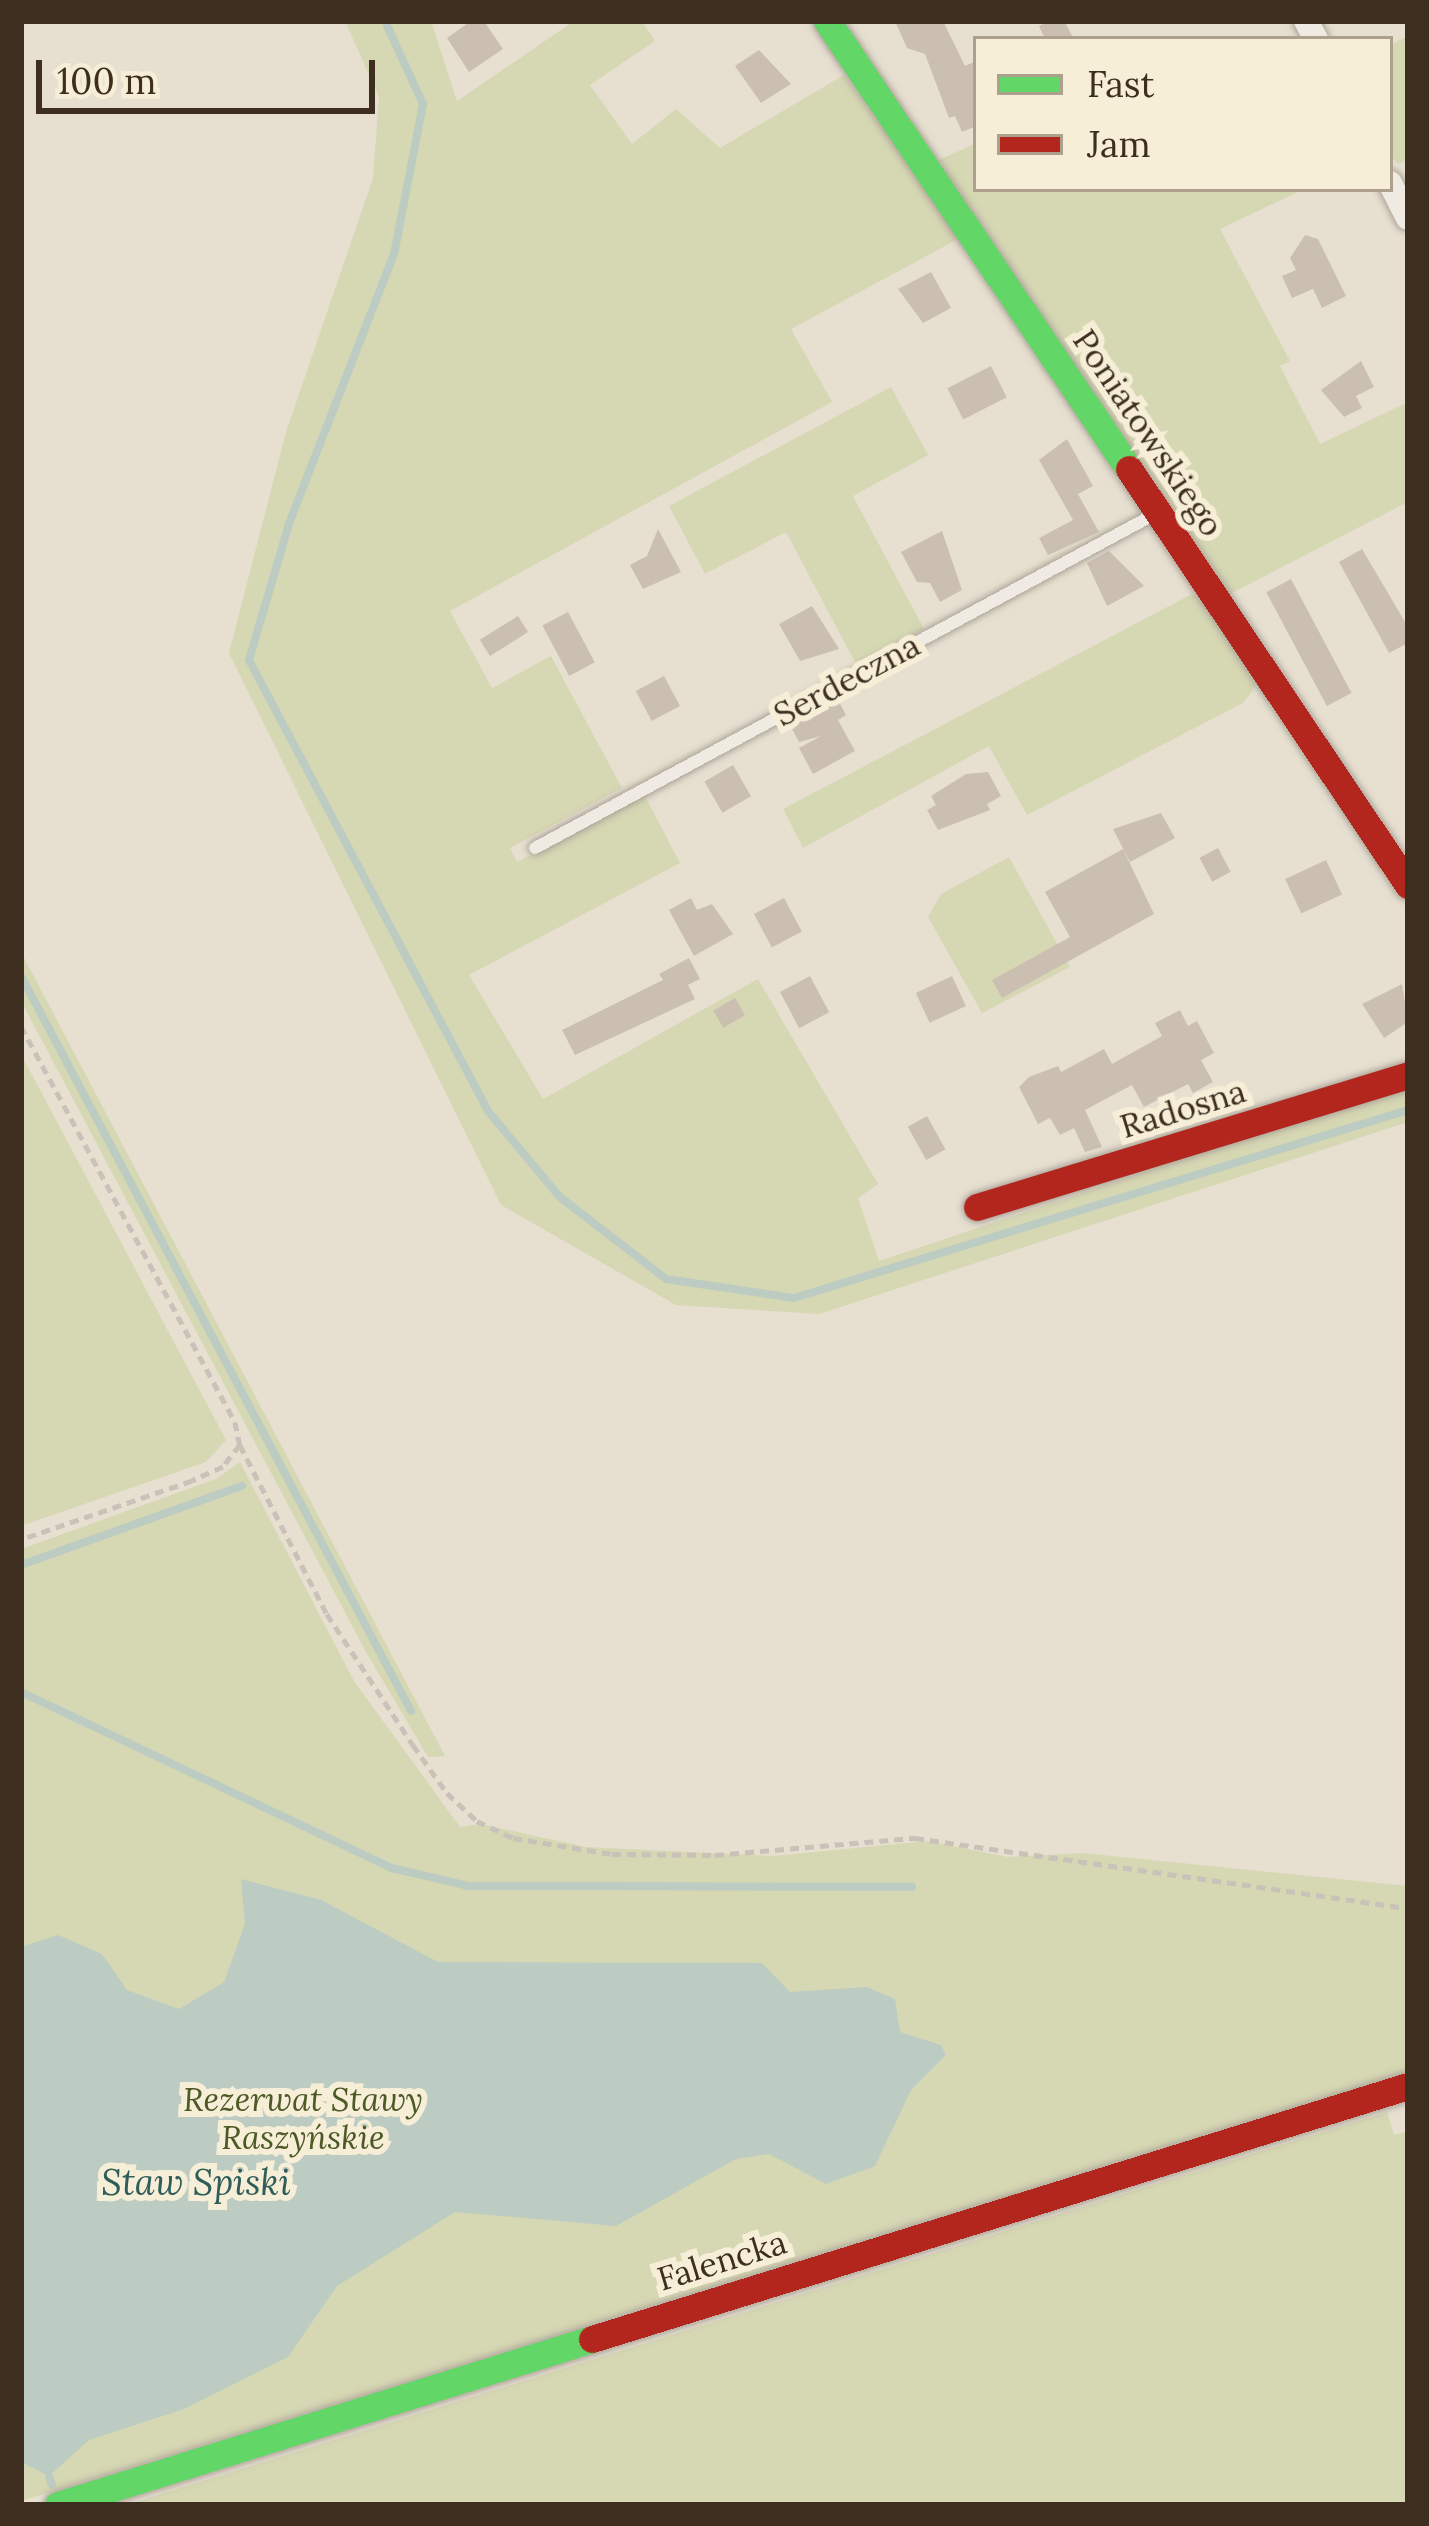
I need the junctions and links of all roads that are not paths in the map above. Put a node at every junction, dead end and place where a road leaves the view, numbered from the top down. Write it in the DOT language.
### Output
graph roads {
  1 [pos="826,21"];
  2 [pos="1393,189"];
  3 [pos="1408,218"];
  4 [pos="1158,513"];
  5 [pos="535,848"];
  6 [pos="1408,885"];
  7 [pos="1408,1075"];
  8 [pos="977,1208"];
  9 [pos="1408,2086"];
  10 [pos="58,2505"];
  1 -- 4 [label="street, Poniatowskiego"];
  2 -- 3 [label="street"];
  4 -- 5 [label="lane, Serdeczna"];
  4 -- 6 [label="street, Poniatowskiego"];
  7 -- 8 [label="street, Radosna"];
  9 -- 10 [label="street, Falencka"];
}
